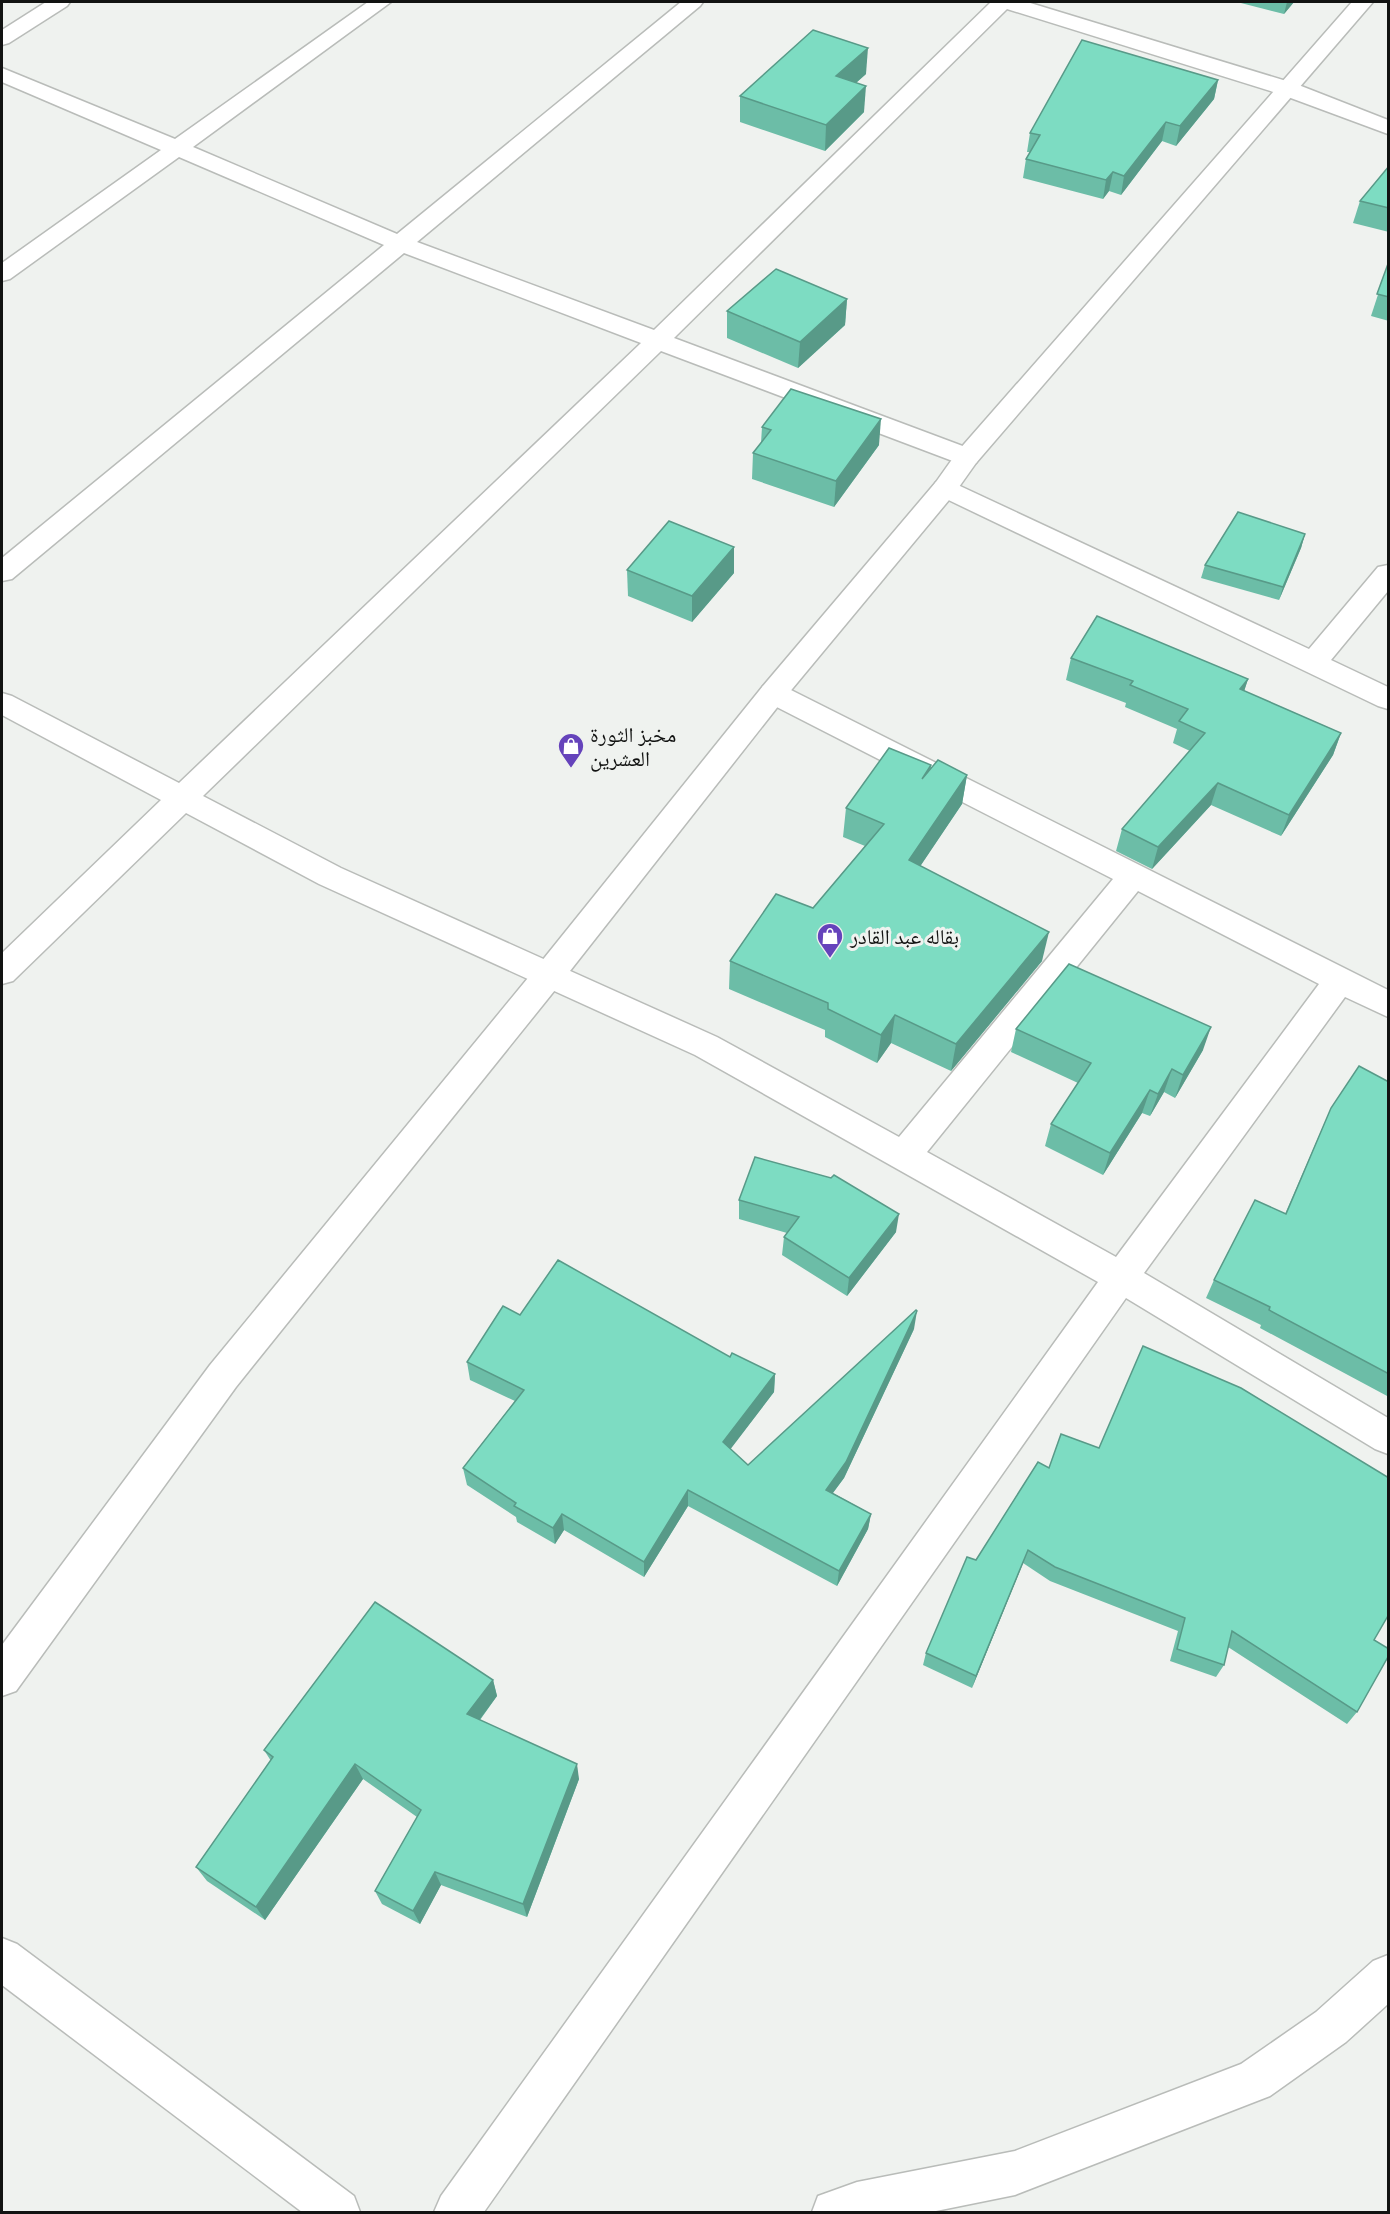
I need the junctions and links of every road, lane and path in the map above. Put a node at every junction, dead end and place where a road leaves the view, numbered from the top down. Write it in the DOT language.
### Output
graph roads {
  1 [pos="60,2"];
  2 [pos="381,2"];
  3 [pos="693,2"];
  4 [pos="1002,2"];
  5 [pos="1007,2"];
  6 [pos="1363,2"];
  7 [pos="2,39"];
  8 [pos="2,74"];
  9 [pos="1288,89"];
  10 [pos="1389,127"];
  11 [pos="176,147"];
  12 [pos="399,243"];
  13 [pos="2,274"];
  14 [pos="658,339"];
  15 [pos="967,457"];
  16 [pos="945,488"];
  17 [pos="2,572"];
  18 [pos="1389,574"];
  19 [pos="1313,663"];
  20 [pos="773,693"];
  21 [pos="1389,699"];
  22 [pos="2,703"];
  23 [pos="182,797"];
  24 [pos="1133,876"];
  25 [pos="2,972"];
  26 [pos="549,976"];
  27 [pos="1340,980"];
  28 [pos="1389,1004"];
  29 [pos="904,1156"];
  30 [pos="1121,1277"];
  31 [pos="1389,1437"];
  32 [pos="2,1677"];
  33 [pos="2,1959"];
  34 [pos="1389,1976"];
  35 [pos="338,2212"];
  36 [pos="457,2212"];
  37 [pos="834,2212"];
  1 -- 7 [label="street"];
  2 -- 11 [label="street"];
  3 -- 12 [label="street"];
  4 -- 14 [label="street"];
  5 -- 9 [label="street"];
  6 -- 9 [label="street"];
  8 -- 11 [label="street"];
  9 -- 10 [label="street"];
  9 -- 15 [label="street"];
  11 -- 12 [label="street"];
  11 -- 13 [label="street"];
  12 -- 14 [label="street"];
  12 -- 17 [label="street"];
  14 -- 15 [label="street"];
  14 -- 23 [label="street"];
  15 -- 16 [label="street"];
  16 -- 19 [label="street"];
  16 -- 20 [label="street"];
  18 -- 19 [label="street"];
  19 -- 21 [label="street"];
  20 -- 24 [label="street"];
  20 -- 26 [label="street"];
  22 -- 23 [label="street"];
  23 -- 25 [label="street"];
  23 -- 26 [label="street"];
  24 -- 27 [label="street"];
  24 -- 29 [label="street"];
  26 -- 29 [label="street"];
  26 -- 32 [label="street"];
  27 -- 28 [label="street"];
  27 -- 30 [label="street"];
  29 -- 30 [label="street"];
  30 -- 31 [label="street"];
  30 -- 36 [label="street"];
  33 -- 35 [label="street"];
  34 -- 37 [label="street"];
}
